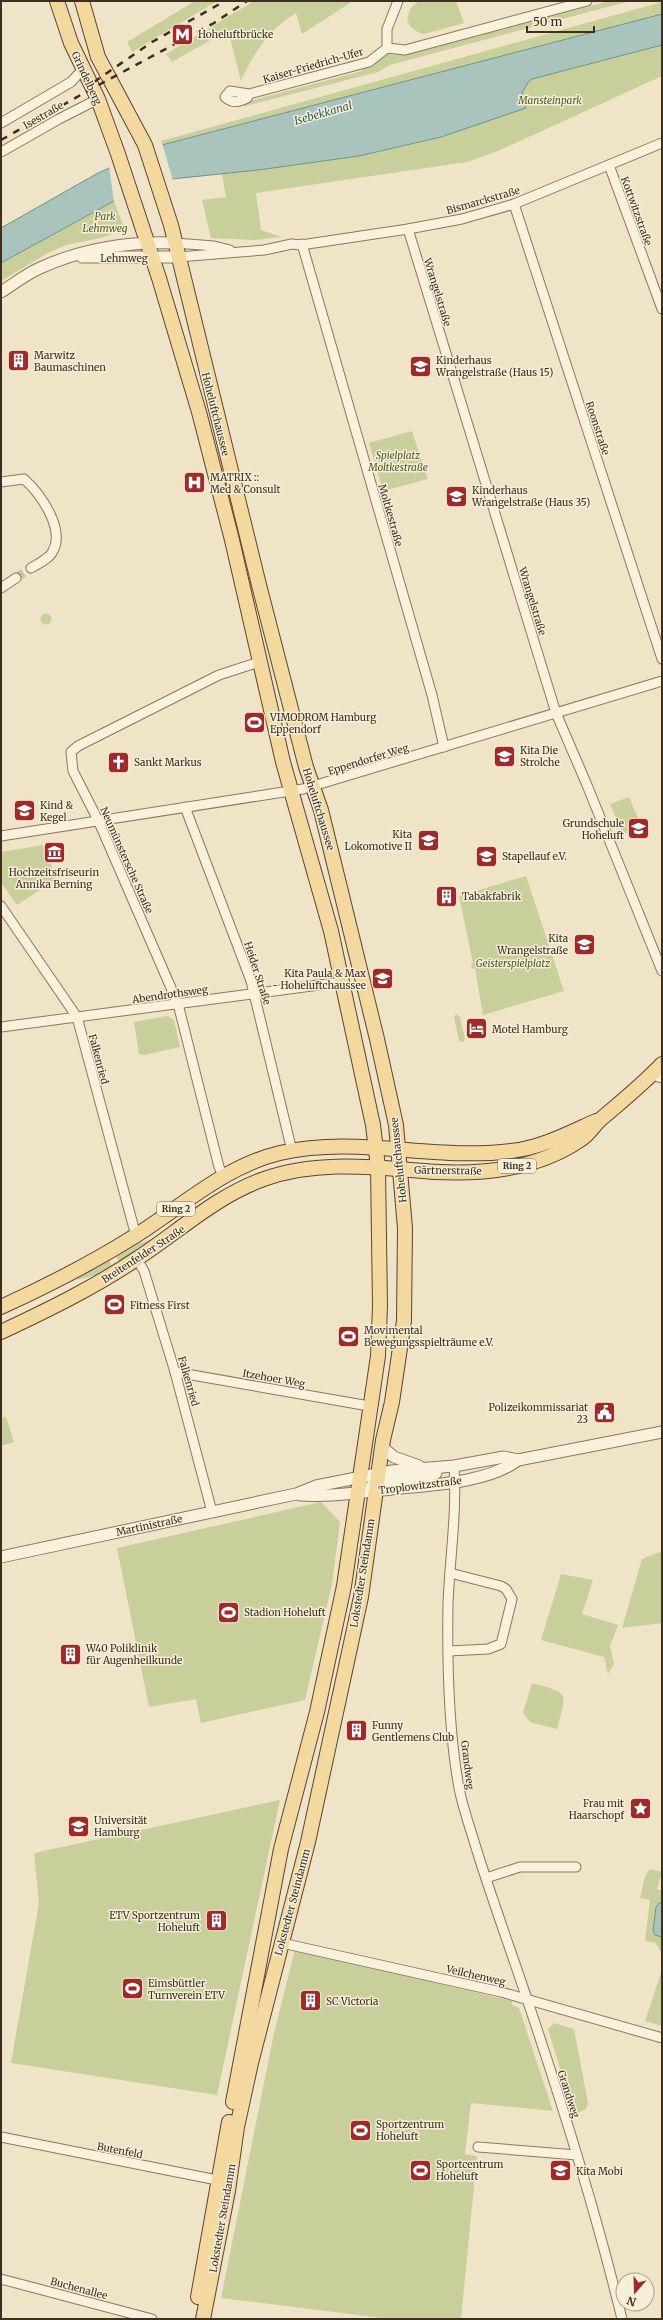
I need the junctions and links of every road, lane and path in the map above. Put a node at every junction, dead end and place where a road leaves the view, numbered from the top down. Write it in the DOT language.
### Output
graph roads {
  1 [pos="57,1"];
  2 [pos="82,1"];
  3 [pos="398,1"];
  4 [pos="587,1"];
  5 [pos="387,48"];
  6 [pos="84,69"];
  7 [pos="250,94"];
  8 [pos="98,100"];
  9 [pos="1,123"];
  10 [pos="662,143"];
  11 [pos="145,145"];
  12 [pos="1,152"];
  13 [pos="118,154"];
  14 [pos="609,165"];
  15 [pos="514,204"];
  16 [pos="408,229"];
  17 [pos="146,242"];
  18 [pos="175,243"];
  19 [pos="302,244"];
  20 [pos="233,251"];
  21 [pos="71,257"];
  22 [pos="178,257"];
  23 [pos="152,258"];
  24 [pos="1,292"];
  25 [pos="662,309"];
  26 [pos="1,482"];
  27 [pos="31,568"];
  28 [pos="16,578"];
  29 [pos="1,588"];
  30 [pos="662,660"];
  31 [pos="259,662"];
  32 [pos="662,681"];
  33 [pos="556,713"];
  34 [pos="444,747"];
  35 [pos="313,787"];
  36 [pos="291,791"];
  37 [pos="185,807"];
  38 [pos="98,820"];
  39 [pos="1,836"];
  40 [pos="1,906"];
  41 [pos="662,971"];
  42 [pos="342,982"];
  43 [pos="254,993"];
  44 [pos="178,1004"];
  45 [pos="77,1017"];
  46 [pos="1,1027"];
  47 [pos="662,1064"];
  48 [pos="657,1077"];
  49 [pos="600,1120"];
  50 [pos="376,1147"];
  51 [pos="398,1148"];
  52 [pos="292,1151"];
  53 [pos="378,1166"];
  54 [pos="400,1169"];
  55 [pos="224,1176"];
  56 [pos="136,1236"];
  57 [pos="138,1259"];
  58 [pos="1,1307"];
  59 [pos="1,1332"];
  60 [pos="175,1372"];
  61 [pos="369,1406"];
  62 [pos="662,1432"];
  63 [pos="382,1447"];
  64 [pos="518,1460"];
  65 [pos="454,1466"];
  66 [pos="430,1468"];
  67 [pos="455,1482"];
  68 [pos="368,1484"];
  69 [pos="296,1494"];
  70 [pos="212,1512"];
  71 [pos="1,1557"];
  72 [pos="450,1573"];
  73 [pos="449,1651"];
  74 [pos="576,1867"];
  75 [pos="486,1878"];
  76 [pos="282,1943"];
  77 [pos="528,2000"];
  78 [pos="662,2038"];
  79 [pos="1,2137"];
  80 [pos="478,2147"];
  81 [pos="577,2155"];
  82 [pos="217,2180"];
  83 [pos="227,2196"];
  84 [pos="1,2279"];
  85 [pos="152,2319"];
  86 [pos="194,2319"];
  87 [pos="203,2319"];
  88 [pos="622,2319"];
  1 -- 6 [label="main road, Grindelberg"];
  2 -- 11 [label="main road, Grindelberg"];
  3 -- 5 [label="street"];
  4 -- 5 [label="street"];
  5 -- 7 [label="street, Kaiser-Friedrich-Ufer"];
  6 -- 8 [label="main road, Grindelberg"];
  6 -- 9 [label="street, Isestraße"];
  8 -- 12 [label="street, Isestraße"];
  8 -- 13 [label="main road, Grindelberg"];
  10 -- 14 [label="street, Bismarckstraße"];
  11 -- 18 [label="main road, Hoheluftchaussee"];
  13 -- 17 [label="main road, Hoheluftchaussee"];
  14 -- 15 [label="street, Bismarckstraße"];
  14 -- 25 [label="street, Kottwitzstraße"];
  15 -- 16 [label="street, Bismarckstraße"];
  15 -- 30 [label="street, Roonstraße"];
  16 -- 19 [label="street, Bismarckstraße"];
  16 -- 33 [label="street, Wrangelstraße"];
  17 -- 18 [label="street, Lehmweg"];
  17 -- 21 [label="street, Lehmweg"];
  17 -- 23 [label="main road, Hoheluftchaussee"];
  18 -- 20 [label="street, Bismarckstraße"];
  18 -- 22 [label="main road, Hoheluftchaussee"];
  19 -- 20 [label="street, Bismarckstraße"];
  19 -- 34 [label="street, Moltkestraße"];
  20 -- 22 [label="street, Bismarckstraße"];
  21 -- 23 [label="street, Lehmweg"];
  21 -- 24 [label="street, Lehmweg"];
  22 -- 23 [label="street, Lehmweg"];
  22 -- 35 [label="main road, Hoheluftchaussee"];
  23 -- 31 [label="main road, Hoheluftchaussee"];
  26 -- 27 [label="street"];
  28 -- 29 [label="street"];
  31 -- 36 [label="main road, Hoheluftchaussee"];
  31 -- 38 [label="street, Neumünstersche Straße"];
  32 -- 33 [label="street, Eppendorfer Weg"];
  33 -- 34 [label="street, Eppendorfer Weg"];
  33 -- 41 [label="street, Wrangelstraße"];
  34 -- 35 [label="street, Eppendorfer Weg"];
  35 -- 36 [label="street, Eppendorfer Weg"];
  35 -- 51 [label="main road, Hoheluftchaussee"];
  36 -- 37 [label="street, Eppendorfer Weg"];
  36 -- 42 [label="main road, Hoheluftchaussee"];
  37 -- 38 [label="street, Eppendorfer Weg"];
  37 -- 43 [label="street, Heider Straße"];
  38 -- 39 [label="street, Eppendorfer Weg"];
  38 -- 44 [label="street, Neumünstersche Straße"];
  40 -- 45 [label="street, Falkenried"];
  42 -- 43 [label="street, Abendrothsweg"];
  42 -- 50 [label="main road, Hoheluftchaussee"];
  43 -- 44 [label="street, Abendrothsweg"];
  43 -- 52 [label="street, Heider Straße"];
  44 -- 45 [label="street, Abendrothsweg"];
  44 -- 55 [label="street, Neumünstersche Straße"];
  45 -- 46 [label="street, Abendrothsweg"];
  45 -- 56 [label="street, Falkenried"];
  47 -- 48 [label="main road, Gärtnerstraße / Ring 2"];
  48 -- 49 [label="main road, Gärtnerstraße / Ring 2"];
  49 -- 51 [label="main road, Gärtnerstraße / Ring 2"];
  49 -- 54 [label="main road, Gärtnerstraße / Ring 2"];
  50 -- 51 [label="main road, Gärtnerstraße / Ring 2"];
  50 -- 52 [label="main road, Breitenfelder Straße / Ring 2"];
  50 -- 53 [label="main road, Hoheluftchaussee"];
  51 -- 54 [label="main road, Hoheluftchaussee"];
  52 -- 55 [label="main road, Breitenfelder Straße / Ring 2"];
  53 -- 54 [label="main road, Gärtnerstraße / Ring 2"];
  53 -- 57 [label="main road, Breitenfelder Straße / Ring 2"];
  53 -- 61 [label="main road, Hoheluftchaussee"];
  54 -- 63 [label="main road, Hoheluftchaussee"];
  55 -- 56 [label="main road, Breitenfelder Straße / Ring 2"];
  56 -- 58 [label="main road, Breitenfelder Straße / Ring 2"];
  57 -- 59 [label="main road, Breitenfelder Straße / Ring 2"];
  57 -- 60 [label="street, Falkenried"];
  60 -- 61 [label="street, Itzehoer Weg"];
  60 -- 70 [label="street, Falkenried"];
  61 -- 68 [label="main road, Hoheluftchaussee"];
  62 -- 64 [label="street, Troplowitzstraße"];
  63 -- 66 [label="street"];
  63 -- 68 [label="main road, Hoheluftchaussee"];
  64 -- 65 [label="street, Troplowitzstraße"];
  64 -- 67 [label="street, Troplowitzstraße"];
  65 -- 66 [label="street, Troplowitzstraße"];
  65 -- 67 [label="street, Grandweg"];
  65 -- 68 [label="street"];
  66 -- 68 [label="street, Troplowitzstraße"];
  67 -- 68 [label="street, Troplowitzstraße"];
  67 -- 72 [label="street, Grandweg"];
  68 -- 69 [label="street, Martinistraße"];
  68 -- 69 [label="street, Martinistraße"];
  68 -- 76 [label="main road, Lokstedter Steindamm"];
  68 -- 82 [label="main road, Lokstedter Steindamm"];
  69 -- 70 [label="street, Martinistraße"];
  70 -- 71 [label="street, Martinistraße"];
  72 -- 73 [label="street, Grandweg"];
  72 -- 73 [label="street"];
  73 -- 75 [label="street, Grandweg"];
  74 -- 75 [label="street"];
  75 -- 77 [label="street, Grandweg"];
  76 -- 77 [label="street, Veilchenweg"];
  76 -- 83 [label="main road, Lokstedter Steindamm"];
  77 -- 78 [label="street, Veilchenweg"];
  77 -- 81 [label="street, Grandweg"];
  79 -- 82 [label="street, Butenfeld"];
  80 -- 81 [label="street"];
  81 -- 88 [label="street, Grandweg"];
  82 -- 83 [label="street"];
  82 -- 86 [label="main road, Lokstedter Steindamm"];
  83 -- 87 [label="main road, Lokstedter Steindamm"];
  84 -- 85 [label="street, Buchenallee"];
}
